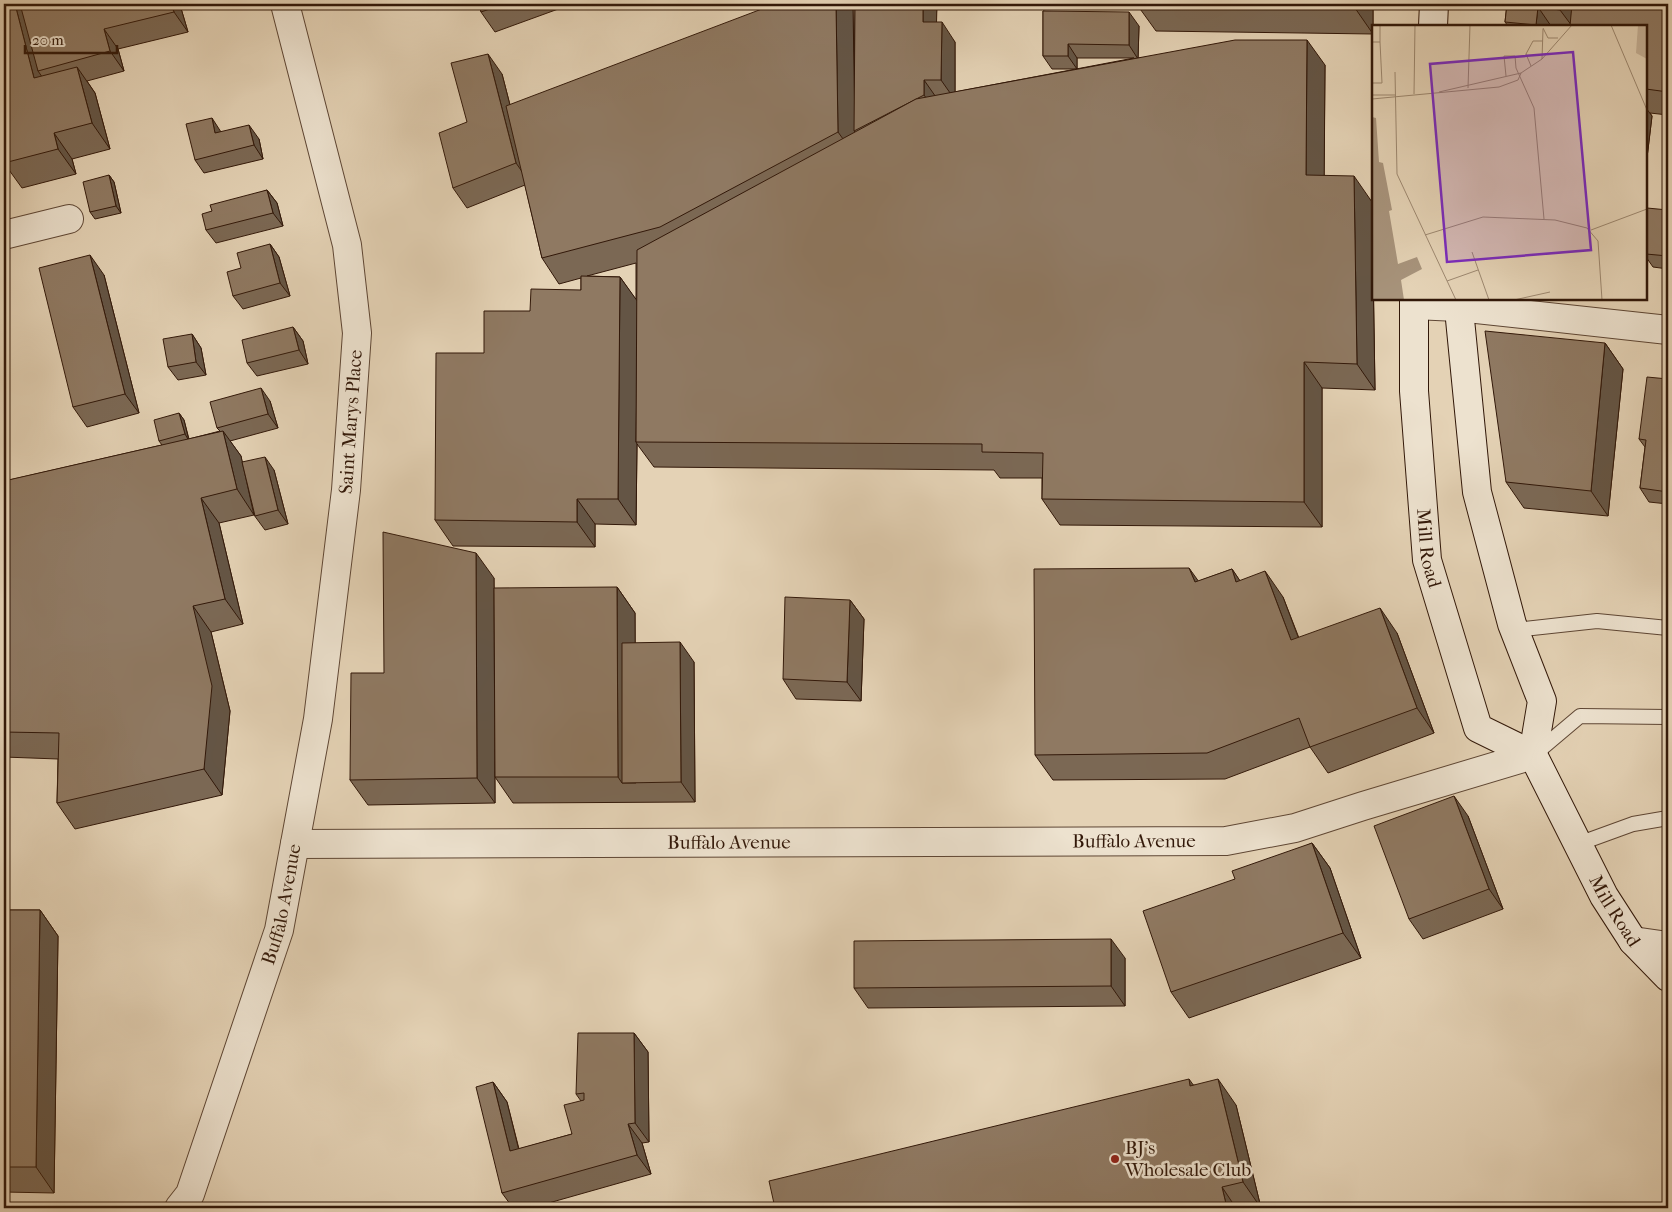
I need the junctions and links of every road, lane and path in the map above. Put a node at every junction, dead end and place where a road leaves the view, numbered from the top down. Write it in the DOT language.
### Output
graph roads {
  1 [pos="284,4"];
  2 [pos="1434,4"];
  3 [pos="1433,25"];
  4 [pos="69,219"];
  5 [pos="4,235"];
  6 [pos="1414,302"];
  7 [pos="1458,303"];
  8 [pos="1668,330"];
  9 [pos="1668,628"];
  10 [pos="1515,630"];
  11 [pos="1668,717"];
  12 [pos="1534,755"];
  13 [pos="1668,818"];
  14 [pos="295,844"];
  15 [pos="1578,844"];
  16 [pos="1632,941"];
  17 [pos="1668,946"];
  18 [pos="1668,977"];
  19 [pos="179,1208"];
  1 -- 14 [label="street, Saint Marys Place"];
  2 -- 3 [label="street"];
  4 -- 5 [label="street"];
  6 -- 7 [label="street"];
  6 -- 12 [label="street, Mill Road"];
  7 -- 8 [label="street"];
  7 -- 10 [label="street"];
  9 -- 10 [label="lane"];
  10 -- 12 [label="street"];
  11 -- 12 [label="lane"];
  12 -- 14 [label="street, Buffalo Avenue"];
  12 -- 15 [label="street, Mill Road"];
  13 -- 15 [label="lane"];
  14 -- 19 [label="street, Buffalo Avenue"];
  15 -- 16 [label="street, Mill Road"];
  16 -- 17 [label="street"];
  16 -- 18 [label="street, Mill Road"];
}
